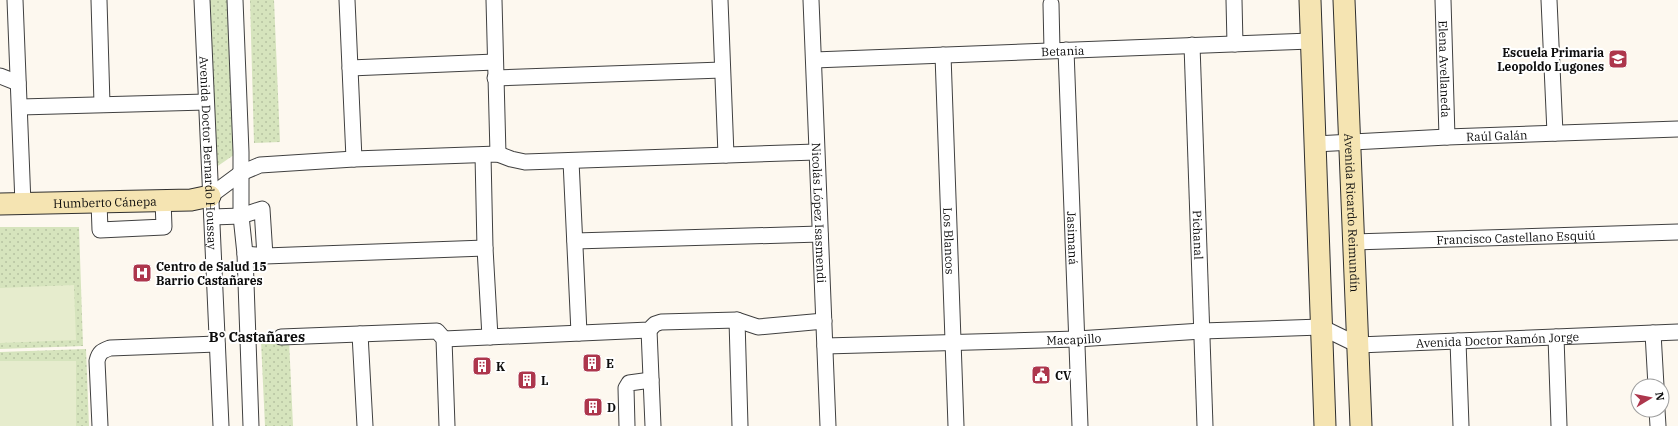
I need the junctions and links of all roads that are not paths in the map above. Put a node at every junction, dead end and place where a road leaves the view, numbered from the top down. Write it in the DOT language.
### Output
graph roads {
  1 [pos="16,0"];
  2 [pos="98,0"];
  3 [pos="202,0"];
  4 [pos="235,0"];
  5 [pos="347,0"];
  6 [pos="494,0"];
  7 [pos="720,0"];
  8 [pos="811,0"];
  9 [pos="1234,0"];
  10 [pos="1310,0"];
  11 [pos="1344,0"];
  12 [pos="1443,0"];
  13 [pos="1549,0"];
  14 [pos="1051,4"];
  15 [pos="1311,41"];
  16 [pos="1235,44"];
  17 [pos="1192,45"];
  18 [pos="1059,50"];
  19 [pos="943,56"];
  20 [pos="814,60"];
  21 [pos="495,62"];
  22 [pos="350,68"];
  23 [pos="722,70"];
  24 [pos="0,76"];
  25 [pos="495,78"];
  26 [pos="18,84"];
  27 [pos="206,102"];
  28 [pos="102,104"];
  29 [pos="20,107"];
  30 [pos="1678,129"];
  31 [pos="1555,134"];
  32 [pos="1447,137"];
  33 [pos="1349,143"];
  34 [pos="1315,144"];
  35 [pos="816,152"];
  36 [pos="498,154"];
  37 [pos="483,155"];
  38 [pos="726,155"];
  39 [pos="354,159"];
  40 [pos="571,161"];
  41 [pos="241,173"];
  42 [pos="210,196"];
  43 [pos="163,200"];
  44 [pos="99,202"];
  45 [pos="0,204"];
  46 [pos="23,204"];
  47 [pos="242,216"];
  48 [pos="212,217"];
  49 [pos="1678,232"];
  50 [pos="820,234"];
  51 [pos="574,241"];
  52 [pos="1353,242"];
  53 [pos="485,248"];
  54 [pos="245,254"];
  55 [pos="265,256"];
  56 [pos="737,320"];
  57 [pos="824,321"];
  58 [pos="1322,326"];
  59 [pos="649,330"];
  60 [pos="1202,331"];
  61 [pos="1678,332"];
  62 [pos="579,333"];
  63 [pos="1653,333"];
  64 [pos="360,334"];
  65 [pos="281,337"];
  66 [pos="490,337"];
  67 [pos="1556,337"];
  68 [pos="444,339"];
  69 [pos="1077,339"];
  70 [pos="1458,340"];
  71 [pos="954,342"];
  72 [pos="217,344"];
  73 [pos="1358,345"];
  74 [pos="825,346"];
  75 [pos="1656,378"];
  76 [pos="651,380"];
  77 [pos="100,426"];
  78 [pos="221,426"];
  79 [pos="251,426"];
  80 [pos="365,426"];
  81 [pos="447,426"];
  82 [pos="627,426"];
  83 [pos="653,426"];
  84 [pos="740,426"];
  85 [pos="828,426"];
  86 [pos="956,426"];
  87 [pos="1080,426"];
  88 [pos="1205,426"];
  89 [pos="1325,426"];
  90 [pos="1361,426"];
  91 [pos="1461,426"];
  92 [pos="1559,426"];
  1 -- 26 [label="street"];
  2 -- 28 [label="street"];
  3 -- 27 [label="street, Avenida Doctor Bernardo Houssay"];
  4 -- 41 [label="street"];
  5 -- 22 [label="street"];
  6 -- 21 [label="street"];
  7 -- 23 [label="street"];
  8 -- 20 [label="street, Nicolás López Isasmendi"];
  9 -- 16 [label="street"];
  10 -- 15 [label="street"];
  11 -- 33 [label="street, Avenida Ricardo Reimundín"];
  12 -- 32 [label="street, Elena Avellaneda"];
  13 -- 31 [label="street"];
  14 -- 18 [label="street, Jasimaná"];
  15 -- 16 [label="street, Betania"];
  15 -- 34 [label="street"];
  16 -- 17 [label="street, Betania"];
  17 -- 18 [label="street, Betania"];
  17 -- 60 [label="street, Pichanal"];
  18 -- 19 [label="street, Betania"];
  18 -- 69 [label="street, Jasimaná"];
  19 -- 20 [label="street, Betania"];
  19 -- 71 [label="street, Los Blancos"];
  20 -- 35 [label="street, Nicolás López Isasmendi"];
  21 -- 22 [label="street"];
  21 -- 25 [label="street"];
  22 -- 39 [label="street"];
  23 -- 25 [label="street"];
  23 -- 38 [label="street"];
  24 -- 26 [label="street"];
  25 -- 36 [label="street"];
  26 -- 29 [label="street"];
  27 -- 28 [label="street"];
  27 -- 42 [label="street, Avenida Doctor Bernardo Houssay"];
  28 -- 29 [label="street"];
  29 -- 46 [label="street"];
  30 -- 31 [label="street, Raúl Galán"];
  31 -- 32 [label="street, Raúl Galán"];
  32 -- 33 [label="street, Raúl Galán"];
  33 -- 34 [label="street, Raúl Galán"];
  33 -- 52 [label="street, Avenida Ricardo Reimundín"];
  34 -- 58 [label="street"];
  35 -- 38 [label="street"];
  35 -- 50 [label="street, Nicolás López Isasmendi"];
  36 -- 37 [label="street"];
  36 -- 40 [label="street"];
  37 -- 39 [label="street"];
  37 -- 53 [label="street"];
  38 -- 40 [label="street"];
  39 -- 41 [label="street"];
  40 -- 51 [label="street"];
  41 -- 42 [label="street"];
  41 -- 47 [label="street"];
  42 -- 43 [label="street, Humberto Cánepa"];
  42 -- 48 [label="street, Avenida Doctor Bernardo Houssay"];
  43 -- 44 [label="street, Humberto Cánepa"];
  43 -- 44 [label="street"];
  44 -- 46 [label="street, Humberto Cánepa"];
  45 -- 46 [label="street, Humberto Cánepa"];
  47 -- 48 [label="street"];
  47 -- 54 [label="street"];
  47 -- 55 [label="street"];
  48 -- 72 [label="street, Avenida Doctor Bernardo Houssay"];
  49 -- 52 [label="street, Francisco Castellano Esquiú"];
  50 -- 51 [label="street"];
  50 -- 57 [label="street, Nicolás López Isasmendi"];
  51 -- 62 [label="street"];
  52 -- 73 [label="street, Avenida Ricardo Reimundín"];
  53 -- 55 [label="street"];
  53 -- 66 [label="street"];
  54 -- 55 [label="street"];
  54 -- 79 [label="street"];
  56 -- 57 [label="street"];
  56 -- 59 [label="street"];
  56 -- 84 [label="street"];
  57 -- 74 [label="street, Nicolás López Isasmendi"];
  58 -- 60 [label="street, Macapillo"];
  58 -- 73 [label="street"];
  58 -- 89 [label="street"];
  59 -- 62 [label="street"];
  59 -- 76 [label="street"];
  60 -- 69 [label="street, Macapillo"];
  60 -- 88 [label="street, Pichanal"];
  61 -- 63 [label="street, Avenida Doctor Ramón Jorge"];
  62 -- 66 [label="street"];
  63 -- 67 [label="street, Avenida Doctor Ramón Jorge"];
  63 -- 75 [label="street"];
  64 -- 65 [label="street"];
  64 -- 68 [label="street"];
  64 -- 80 [label="street"];
  66 -- 68 [label="street"];
  67 -- 70 [label="street, Avenida Doctor Ramón Jorge"];
  67 -- 92 [label="street"];
  68 -- 81 [label="street"];
  69 -- 71 [label="street, Macapillo"];
  69 -- 87 [label="street, Jasimaná"];
  70 -- 73 [label="street, Avenida Doctor Ramón Jorge"];
  70 -- 91 [label="street"];
  71 -- 74 [label="street, Macapillo"];
  71 -- 86 [label="street, Los Blancos"];
  72 -- 77 [label="street"];
  72 -- 78 [label="street, Avenida Doctor Bernardo Houssay"];
  73 -- 90 [label="street, Avenida Ricardo Reimundín"];
  74 -- 85 [label="street, Nicolás López Isasmendi"];
  76 -- 82 [label="street"];
  76 -- 83 [label="street"];
}
